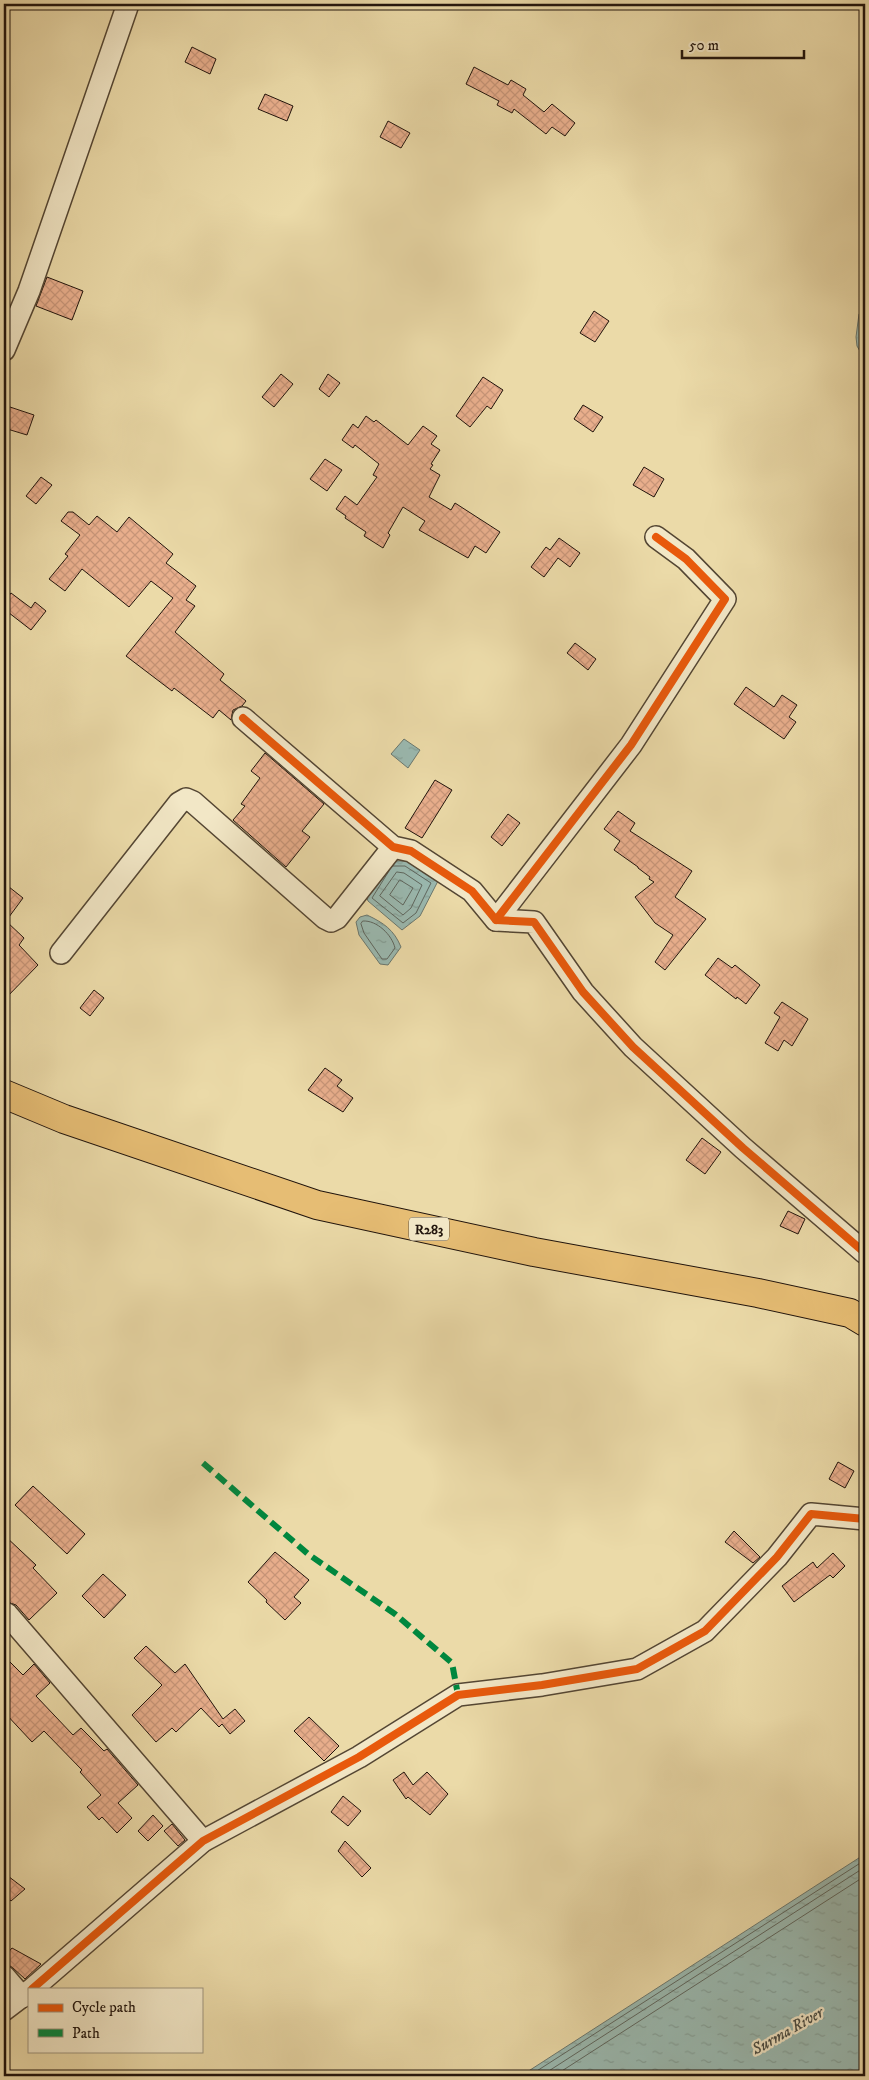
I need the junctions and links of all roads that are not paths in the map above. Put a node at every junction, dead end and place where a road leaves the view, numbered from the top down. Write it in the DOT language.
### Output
graph roads {
  1 [pos="128,4"];
  2 [pos="4,350"];
  3 [pos="656,537"];
  4 [pos="243,718"];
  5 [pos="393,847"];
  6 [pos="496,920"];
  7 [pos="61,953"];
  8 [pos="4,1094"];
  9 [pos="865,1253"];
  10 [pos="865,1322"];
  11 [pos="865,1519"];
  12 [pos="4,1618"];
  13 [pos="203,1841"];
  14 [pos="4,1976"];
  15 [pos="32,1988"];
  16 [pos="27,1992"];
  17 [pos="4,2010"];
  1 -- 2 [label="street"];
  3 -- 6 [label="street"];
  4 -- 5 [label="street"];
  5 -- 6 [label="street"];
  5 -- 7 [label="street"];
  6 -- 9 [label="street"];
  8 -- 10 [label="main road, R283"];
  11 -- 13 [label="street"];
  12 -- 13 [label="street"];
  13 -- 15 [label="street"];
  14 -- 16 [label="street"];
  16 -- 17 [label="street"];
}
